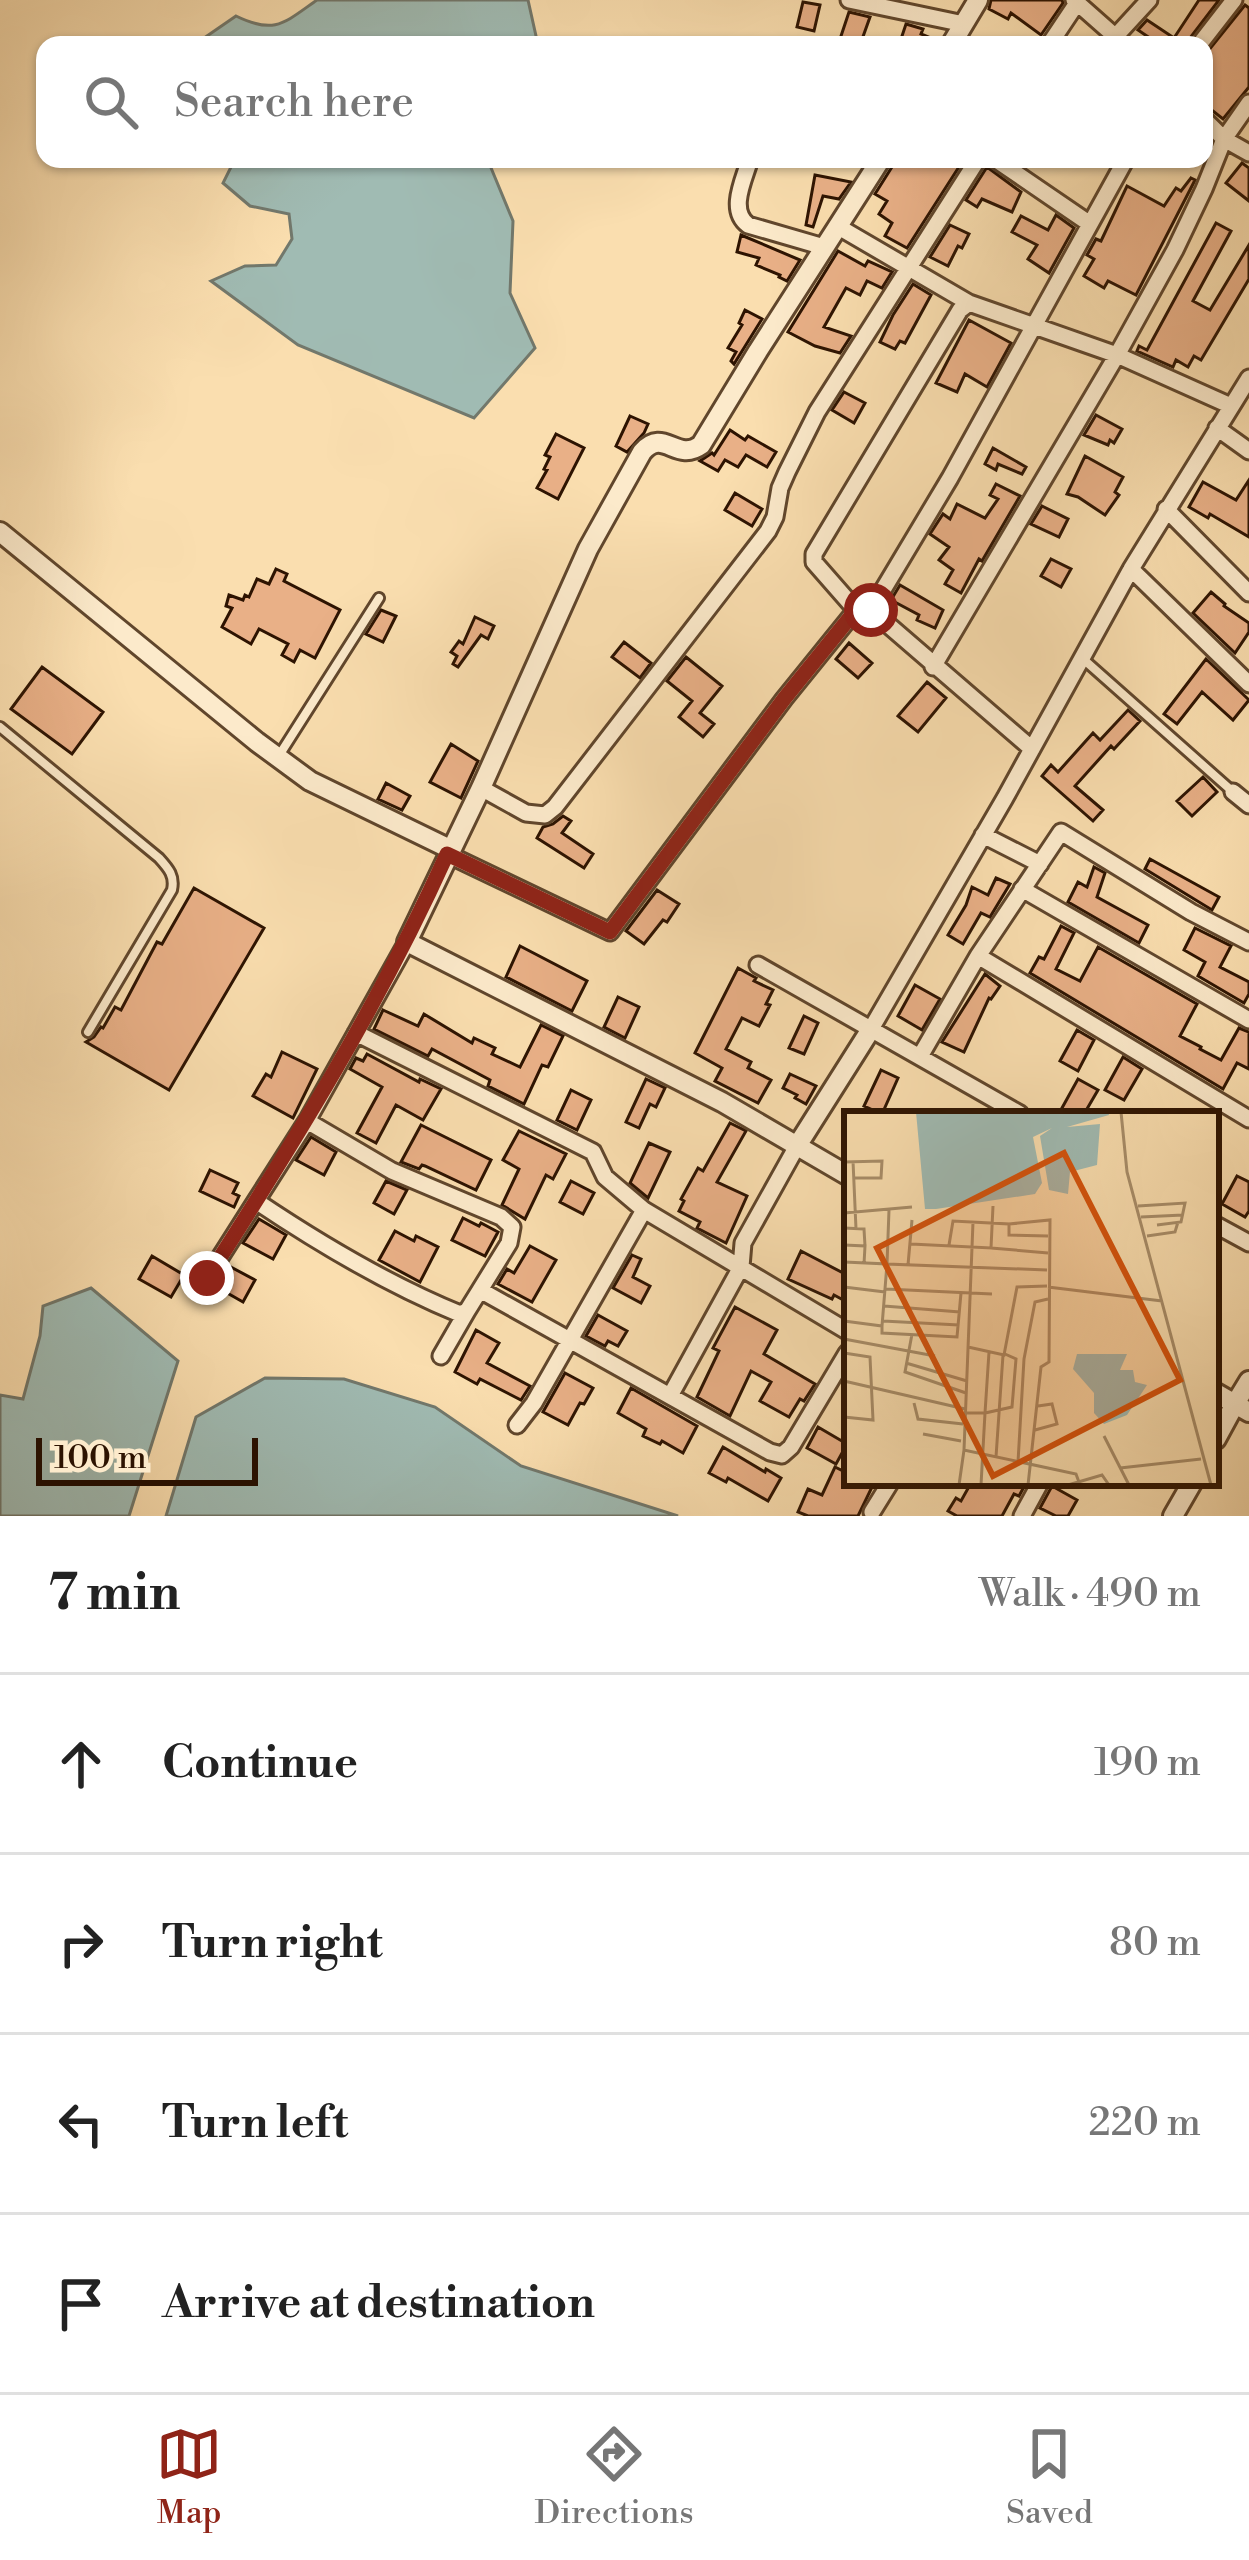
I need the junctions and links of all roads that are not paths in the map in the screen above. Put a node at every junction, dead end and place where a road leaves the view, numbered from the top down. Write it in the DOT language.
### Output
graph roads {
  1 [pos="849,0"];
  2 [pos="978,0"];
  3 [pos="1149,0"];
  4 [pos="1234,0"];
  5 [pos="1075,1"];
  6 [pos="964,24"];
  7 [pos="957,36"];
  8 [pos="1054,36"];
  9 [pos="1114,36"];
  10 [pos="1124,36"];
  11 [pos="1206,36"];
  12 [pos="1249,103"];
  13 [pos="1213,128"];
  14 [pos="1224,139"];
  15 [pos="1249,154"];
  16 [pos="1213,166"];
  17 [pos="747,168"];
  18 [pos="875,168"];
  19 [pos="972,168"];
  20 [pos="1008,168"];
  21 [pos="1121,168"];
  22 [pos="1212,168"];
  23 [pos="1090,224"];
  24 [pos="837,226"];
  25 [pos="824,247"];
  26 [pos="910,268"];
  27 [pos="969,303"];
  28 [pos="1033,326"];
  29 [pos="1117,355"];
  30 [pos="1249,378"];
  31 [pos="1231,406"];
  32 [pos="1217,428"];
  33 [pos="1249,452"];
  34 [pos="1166,509"];
  35 [pos="0,532"];
  36 [pos="1131,569"];
  37 [pos="1249,592"];
  38 [pos="379,598"];
  39 [pos="864,610"];
  40 [pos="1082,658"];
  41 [pos="933,667"];
  42 [pos="1249,685"];
  43 [pos="0,727"];
  44 [pos="1032,749"];
  45 [pos="278,757"];
  46 [pos="481,788"];
  47 [pos="1233,792"];
  48 [pos="1249,805"];
  49 [pos="983,835"];
  50 [pos="449,852"];
  51 [pos="1040,864"];
  52 [pos="1022,889"];
  53 [pos="407,942"];
  54 [pos="1249,943"];
  55 [pos="978,956"];
  56 [pos="758,965"];
  57 [pos="1249,1020"];
  58 [pos="871,1029"];
  59 [pos="88,1032"];
  60 [pos="356,1033"];
  61 [pos="922,1053"];
  62 [pos="1015,1111"];
  63 [pos="1249,1119"];
  64 [pos="307,1121"];
  65 [pos="797,1146"];
  66 [pos="844,1173"];
  67 [pos="256,1201"];
  68 [pos="644,1210"];
  69 [pos="1219,1227"];
  70 [pos="1249,1243"];
  71 [pos="741,1267"];
  72 [pos="207,1278"];
  73 [pos="480,1290"];
  74 [pos="467,1311"];
  75 [pos="844,1329"];
  76 [pos="570,1341"];
  77 [pos="441,1356"];
  78 [pos="844,1358"];
  79 [pos="1249,1382"];
  80 [pos="670,1396"];
  81 [pos="1242,1408"];
  82 [pos="517,1425"];
  83 [pos="1219,1435"];
  84 [pos="888,1486"];
  85 [pos="1039,1486"];
  86 [pos="1190,1486"];
  87 [pos="872,1512"];
  88 [pos="1030,1515"];
  89 [pos="1174,1516"];
  1 -- 6 [label="street"];
  2 -- 6 [label="street"];
  3 -- 10 [label="street"];
  4 -- 11 [label="street"];
  5 -- 8 [label="street"];
  5 -- 9 [label="street"];
  6 -- 7 [label="street"];
  12 -- 14 [label="street"];
  13 -- 14 [label="street"];
  14 -- 15 [label="street"];
  14 -- 16 [label="street"];
  17 -- 25 [label="street"];
  18 -- 24 [label="street"];
  19 -- 26 [label="street"];
  20 -- 23 [label="street"];
  21 -- 23 [label="street"];
  22 -- 29 [label="street"];
  23 -- 28 [label="street"];
  24 -- 25 [label="street"];
  24 -- 26 [label="street"];
  25 -- 46 [label="street"];
  26 -- 27 [label="street"];
  26 -- 46 [label="street"];
  27 -- 28 [label="street"];
  27 -- 39 [label="street"];
  28 -- 29 [label="street"];
  28 -- 39 [label="street"];
  29 -- 31 [label="street"];
  29 -- 41 [label="street"];
  30 -- 31 [label="street"];
  31 -- 32 [label="street"];
  32 -- 33 [label="street"];
  32 -- 34 [label="street"];
  34 -- 36 [label="street"];
  34 -- 37 [label="street"];
  35 -- 45 [label="street"];
  36 -- 40 [label="street"];
  36 -- 42 [label="street"];
  38 -- 45 [label="lane"];
  39 -- 41 [label="street"];
  39 -- 50 [label="street"];
  40 -- 44 [label="street"];
  40 -- 47 [label="lane"];
  41 -- 44 [label="street"];
  43 -- 59 [label="lane"];
  44 -- 49 [label="street"];
  45 -- 50 [label="street"];
  46 -- 50 [label="street"];
  47 -- 48 [label="street"];
  49 -- 51 [label="street"];
  49 -- 58 [label="street"];
  50 -- 53 [label="street"];
  51 -- 52 [label="street"];
  51 -- 54 [label="street"];
  52 -- 55 [label="street"];
  52 -- 57 [label="street"];
  53 -- 60 [label="street"];
  53 -- 65 [label="street"];
  55 -- 61 [label="street"];
  55 -- 63 [label="street"];
  56 -- 58 [label="street"];
  58 -- 62 [label="street"];
  58 -- 65 [label="street"];
  60 -- 64 [label="street"];
  60 -- 68 [label="street"];
  64 -- 67 [label="street"];
  64 -- 73 [label="street"];
  65 -- 66 [label="street"];
  65 -- 71 [label="street"];
  67 -- 72 [label="street"];
  67 -- 74 [label="street"];
  68 -- 71 [label="street"];
  68 -- 76 [label="street"];
  69 -- 70 [label="street"];
  71 -- 75 [label="street"];
  71 -- 80 [label="street"];
  73 -- 74 [label="street"];
  73 -- 76 [label="street"];
  74 -- 77 [label="street"];
  76 -- 80 [label="street"];
  76 -- 82 [label="street"];
  78 -- 80 [label="street"];
  79 -- 81 [label="street"];
  81 -- 83 [label="street"];
  84 -- 87 [label="street"];
  85 -- 88 [label="street"];
  86 -- 89 [label="street"];
}
